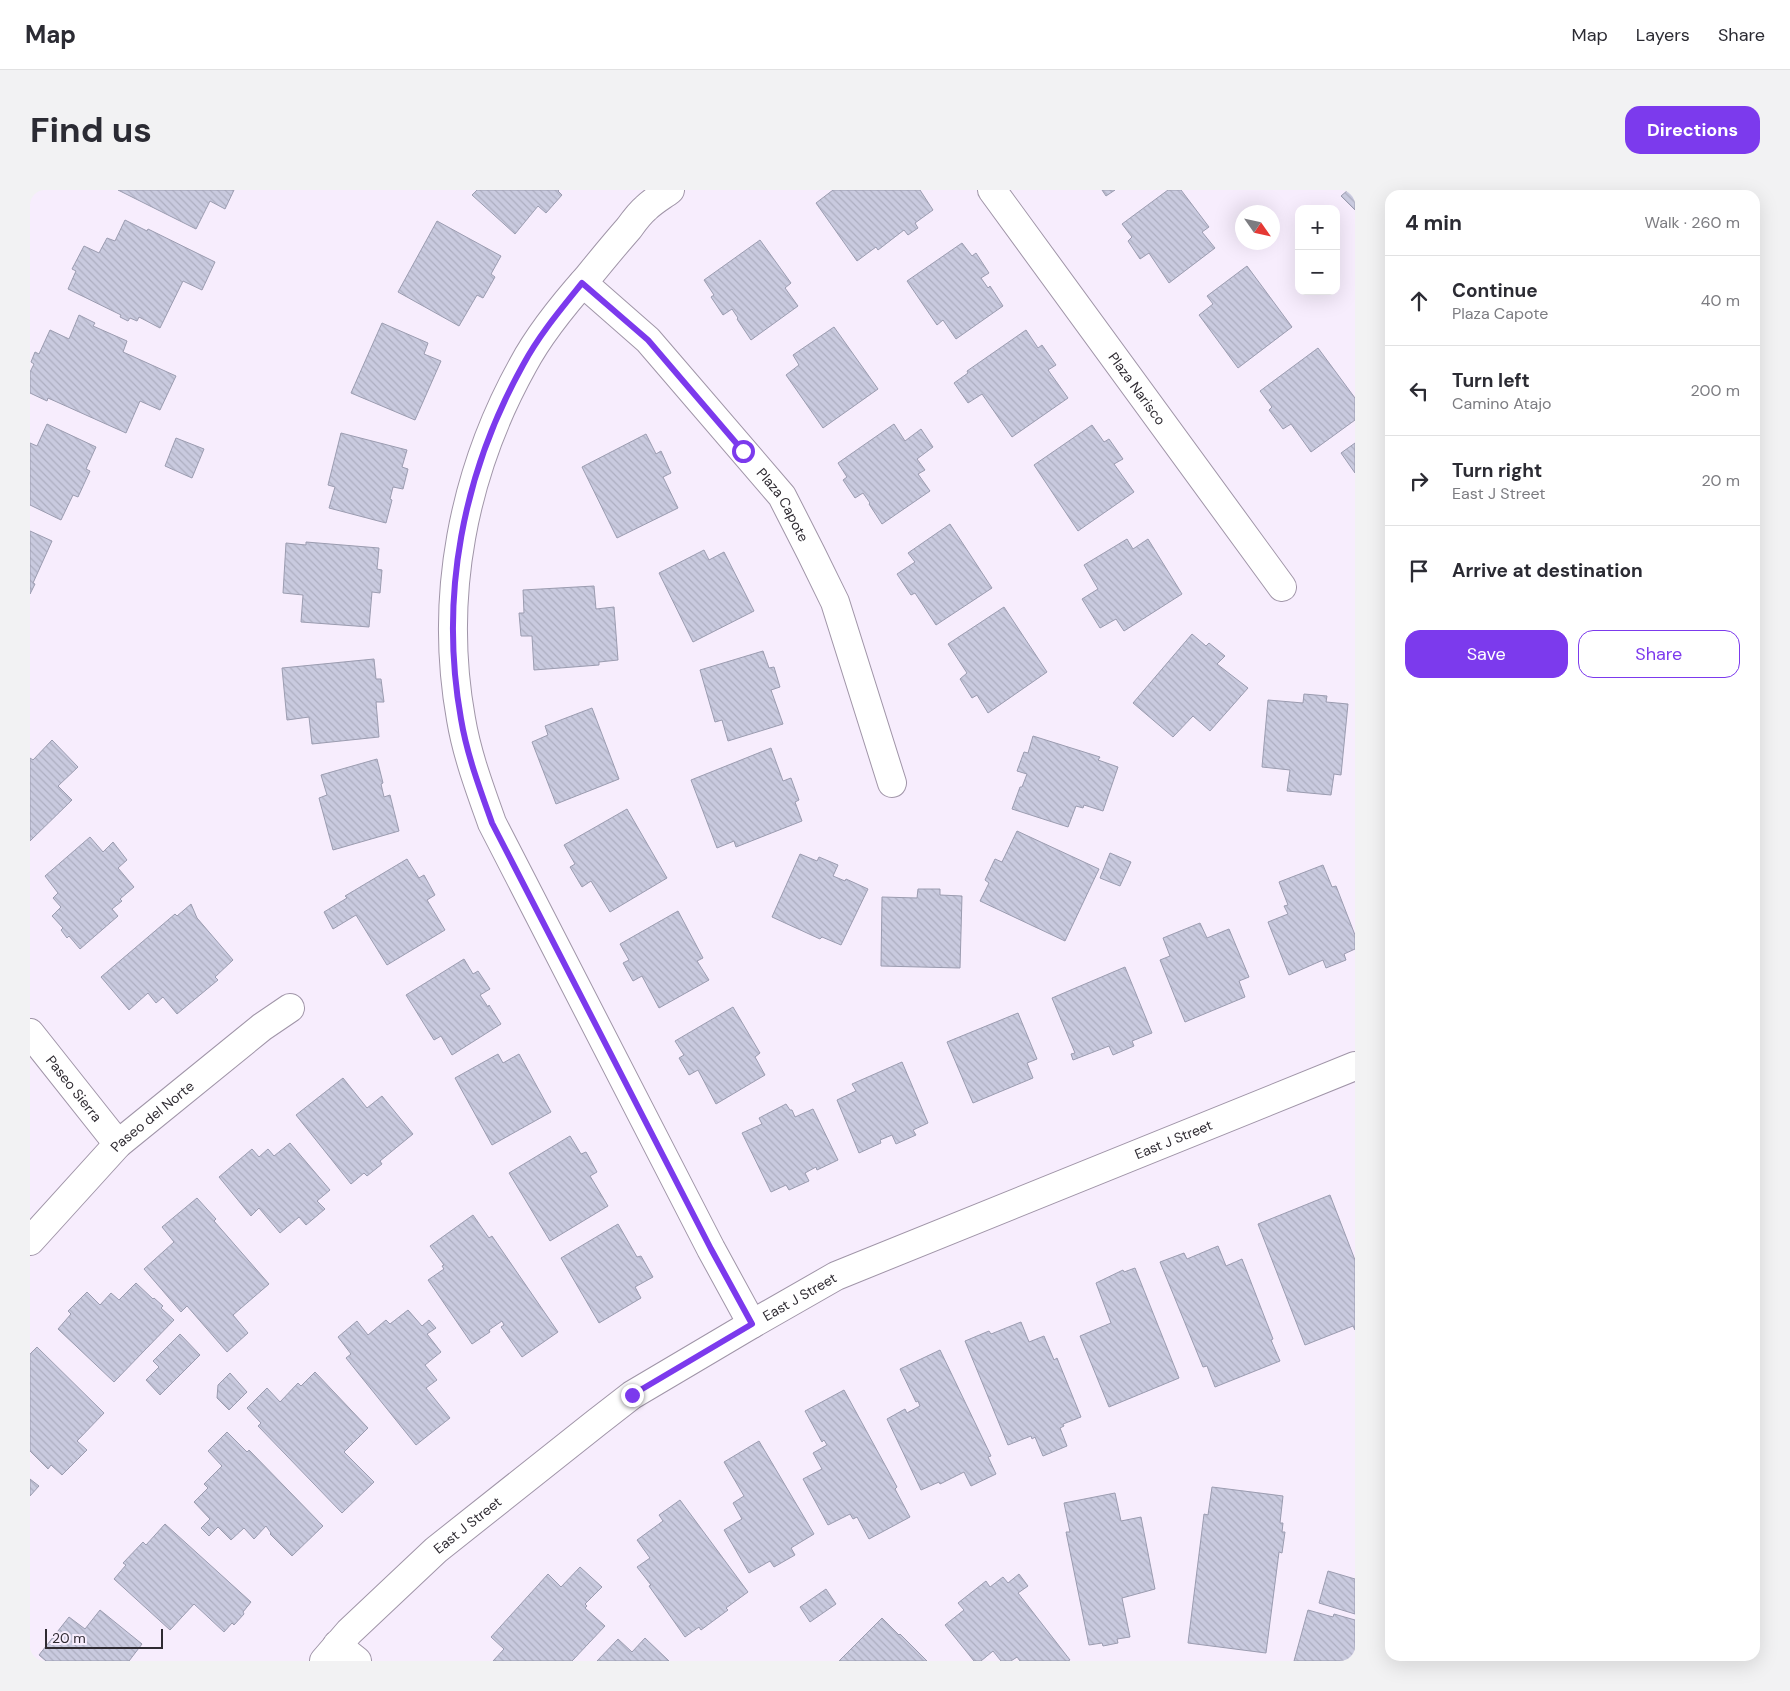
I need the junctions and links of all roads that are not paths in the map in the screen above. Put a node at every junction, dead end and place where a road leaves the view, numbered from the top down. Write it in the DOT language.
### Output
graph roads {
  1 [pos="670,190"];
  2 [pos="992,190"];
  3 [pos="582,283"];
  4 [pos="1282,587"];
  5 [pos="892,783"];
  6 [pos="290,1008"];
  7 [pos="30,1033"];
  8 [pos="1355,1066"];
  9 [pos="118,1144"];
  10 [pos="30,1241"];
  11 [pos="752,1324"];
  12 [pos="339,1656"];
  1 -- 3 [label="street"];
  2 -- 4 [label="street, Plaza Narisco"];
  3 -- 5 [label="street, Plaza Capote"];
  3 -- 11 [label="street"];
  6 -- 9 [label="street, Paseo del Norte"];
  7 -- 9 [label="street, Paseo Sierra"];
  8 -- 11 [label="street, East J Street"];
  9 -- 10 [label="street, Paseo del Norte"];
  11 -- 12 [label="street, East J Street"];
}
